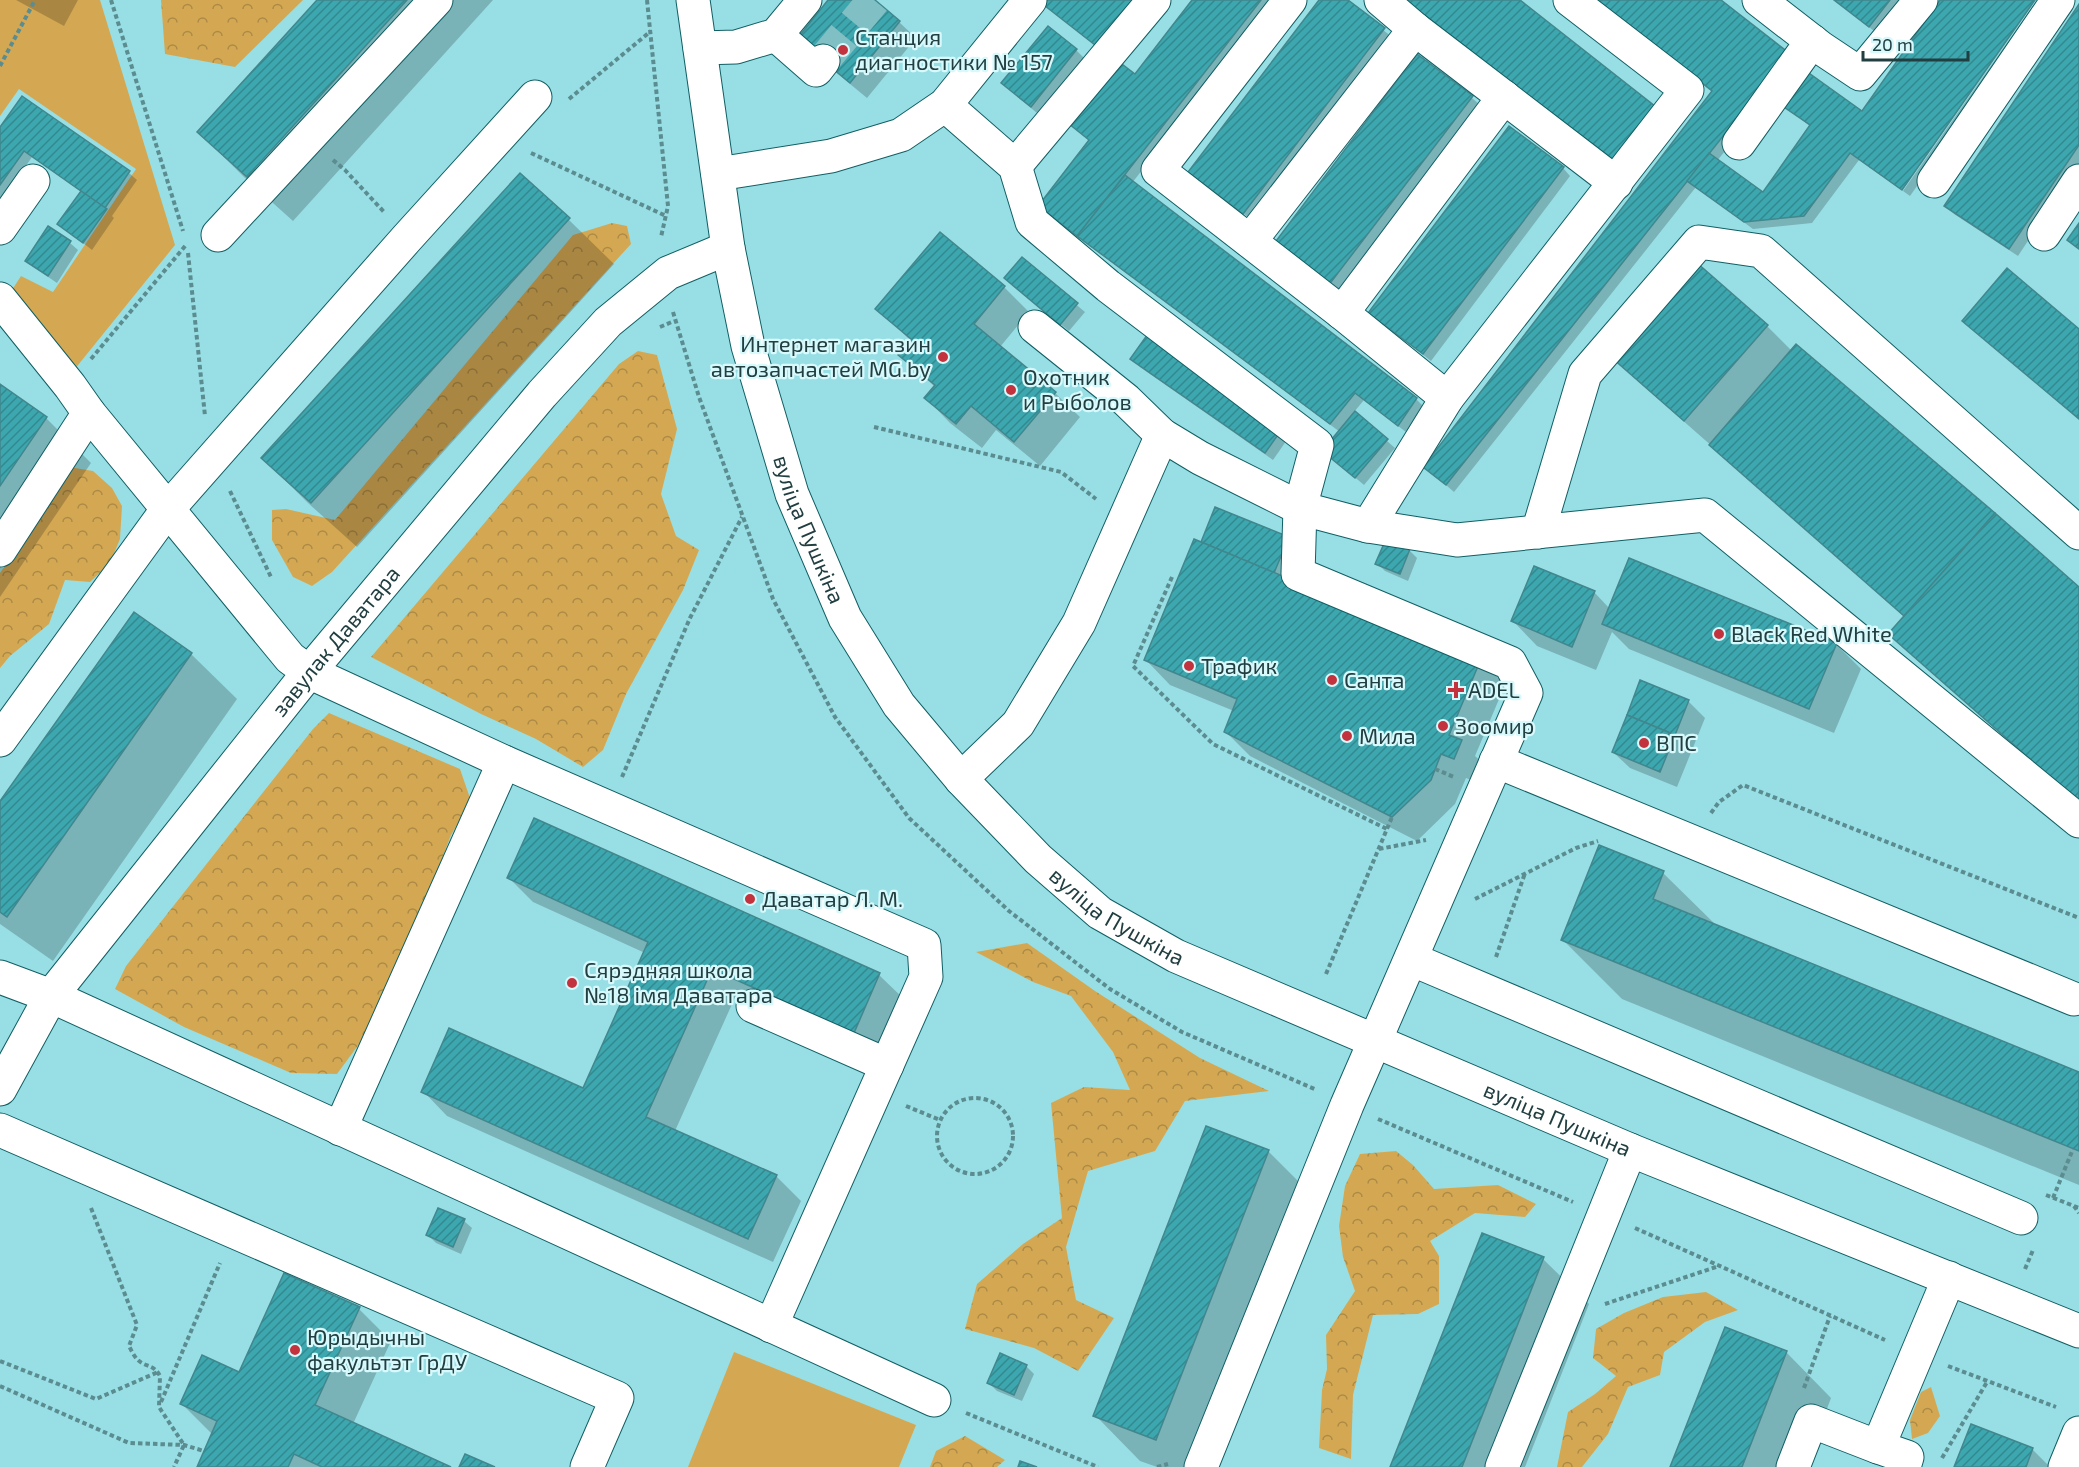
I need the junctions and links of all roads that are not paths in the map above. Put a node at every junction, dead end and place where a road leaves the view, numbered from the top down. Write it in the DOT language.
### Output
graph roads {
  1 [pos="435,0"];
  2 [pos="693,0"];
  3 [pos="805,0"];
  4 [pos="1030,0"];
  5 [pos="1154,0"];
  6 [pos="1290,0"];
  7 [pos="1381,0"];
  8 [pos="1570,0"];
  9 [pos="1759,0"];
  10 [pos="1921,0"];
  11 [pos="2058,0"];
  12 [pos="1414,29"];
  13 [pos="776,34"];
  14 [pos="1812,41"];
  15 [pos="700,48"];
  16 [pos="823,61"];
  17 [pos="535,97"];
  18 [pos="1504,97"];
  19 [pos="945,105"];
  20 [pos="1739,143"];
  21 [pos="1016,166"];
  22 [pos="718,174"];
  23 [pos="33,181"];
  24 [pos="1934,181"];
  25 [pos="2079,181"];
  26 [pos="1616,183"];
  27 [pos="0,228"];
  28 [pos="218,234"];
  29 [pos="2044,234"];
  30 [pos="1250,241"];
  31 [pos="728,248"];
  32 [pos="0,299"];
  33 [pos="1342,313"];
  34 [pos="1035,327"];
  35 [pos="1447,398"];
  36 [pos="88,413"];
  37 [pos="1162,435"];
  38 [pos="1300,508"];
  39 [pos="167,510"];
  40 [pos="1368,526"];
  41 [pos="1538,532"];
  42 [pos="2079,533"];
  43 [pos="0,550"];
  44 [pos="309,672"];
  45 [pos="0,740"];
  46 [pos="1496,760"];
  47 [pos="504,762"];
  48 [pos="961,779"];
  49 [pos="2079,821"];
  50 [pos="1411,959"];
  51 [pos="0,977"];
  52 [pos="51,996"];
  53 [pos="2074,999"];
  54 [pos="753,1006"];
  55 [pos="1376,1041"];
  56 [pos="887,1065"];
  57 [pos="0,1089"];
  58 [pos="340,1129"];
  59 [pos="0,1130"];
  60 [pos="1630,1150"];
  61 [pos="2021,1218"];
  62 [pos="1948,1278"];
  63 [pos="771,1326"];
  64 [pos="2079,1331"];
  65 [pos="934,1400"];
  66 [pos="2079,1433"];
  67 [pos="1878,1447"];
  68 [pos="587,1467"];
  69 [pos="1201,1467"];
  70 [pos="1502,1467"];
  71 [pos="1793,1467"];
  72 [pos="1904,1467"];
  73 [pos="2065,1467"];
  1 -- 28 [label="street"];
  2 -- 15 [label="street, вуліца Пушкіна"];
  3 -- 13 [label="street"];
  4 -- 19 [label="street"];
  5 -- 21 [label="street"];
  6 -- 30 [label="street"];
  7 -- 12 [label="street"];
  8 -- 26 [label="street"];
  9 -- 14 [label="street"];
  10 -- 14 [label="street"];
  11 -- 24 [label="street"];
  12 -- 18 [label="street"];
  12 -- 30 [label="street"];
  13 -- 15 [label="street"];
  13 -- 16 [label="street"];
  14 -- 20 [label="street"];
  15 -- 22 [label="street, вуліца Пушкіна"];
  17 -- 39 [label="street"];
  18 -- 26 [label="street"];
  18 -- 33 [label="street"];
  19 -- 21 [label="street"];
  19 -- 22 [label="street"];
  21 -- 38 [label="street"];
  22 -- 31 [label="street, вуліца Пушкіна"];
  23 -- 27 [label="street"];
  25 -- 29 [label="street"];
  26 -- 35 [label="street"];
  30 -- 33 [label="street"];
  31 -- 44 [label="street, завулак Даватара"];
  31 -- 48 [label="street, вуліца Пушкіна"];
  32 -- 36 [label="street"];
  33 -- 35 [label="street"];
  34 -- 37 [label="street"];
  35 -- 40 [label="street"];
  36 -- 39 [label="street"];
  36 -- 43 [label="street"];
  37 -- 38 [label="street"];
  37 -- 48 [label="street"];
  38 -- 40 [label="street"];
  38 -- 46 [label="street"];
  39 -- 44 [label="street"];
  39 -- 45 [label="street"];
  40 -- 41 [label="street"];
  41 -- 42 [label="street"];
  41 -- 49 [label="street"];
  44 -- 47 [label="street"];
  44 -- 52 [label="street, завулак Даватара"];
  46 -- 50 [label="street"];
  46 -- 53 [label="street"];
  47 -- 56 [label="street"];
  47 -- 58 [label="street"];
  48 -- 55 [label="street, вуліца Пушкіна"];
  50 -- 55 [label="street"];
  50 -- 61 [label="street"];
  51 -- 52 [label="street"];
  52 -- 57 [label="street, завулак Даватара"];
  52 -- 58 [label="street"];
  54 -- 56 [label="street"];
  55 -- 60 [label="street, вуліца Пушкіна"];
  55 -- 69 [label="street"];
  56 -- 63 [label="street"];
  58 -- 63 [label="street"];
  59 -- 68 [label="street"];
  60 -- 62 [label="street, вуліца Пушкіна"];
  60 -- 70 [label="street"];
  62 -- 64 [label="street, вуліца Пушкіна"];
  62 -- 67 [label="street"];
  63 -- 65 [label="street"];
  66 -- 73 [label="street"];
  67 -- 71 [label="street"];
  67 -- 72 [label="street"];
}
